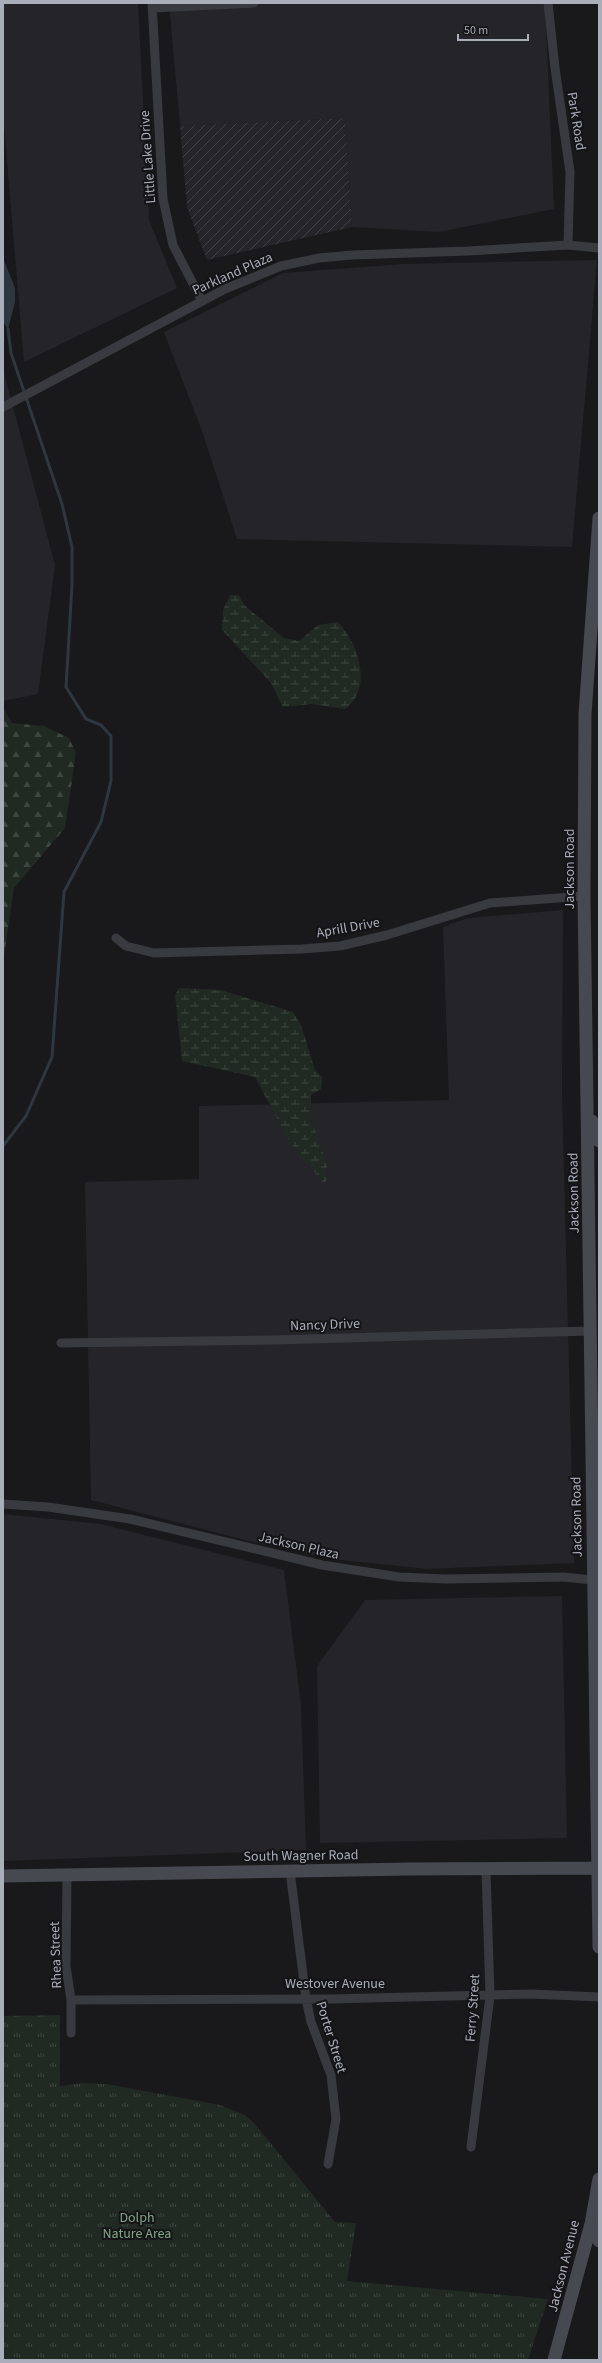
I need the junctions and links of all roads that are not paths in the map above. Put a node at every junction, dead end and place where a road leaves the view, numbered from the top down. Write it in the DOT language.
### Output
graph roads {
  1 [pos="254,3"];
  2 [pos="548,3"];
  3 [pos="153,6"];
  4 [pos="568,244"];
  5 [pos="599,248"];
  6 [pos="202,301"];
  7 [pos="3,407"];
  8 [pos="599,518"];
  9 [pos="599,654"];
  10 [pos="588,668"];
  11 [pos="584,896"];
  12 [pos="116,938"];
  13 [pos="588,1101"];
  14 [pos="599,1141"];
  15 [pos="594,1194"];
  16 [pos="590,1332"];
  17 [pos="61,1343"];
  18 [pos="591,1468"];
  19 [pos="599,1500"];
  20 [pos="3,1504"];
  21 [pos="596,1578"];
  22 [pos="595,1749"];
  23 [pos="599,1770"];
  24 [pos="598,1868"];
  25 [pos="486,1870"];
  26 [pos="290,1871"];
  27 [pos="3,1876"];
  28 [pos="68,1876"];
  29 [pos="598,1929"];
  30 [pos="599,1948"];
  31 [pos="490,1996"];
  32 [pos="599,1997"];
  33 [pos="306,1999"];
  34 [pos="71,2000"];
  35 [pos="71,2033"];
  36 [pos="471,2147"];
  37 [pos="328,2164"];
  38 [pos="599,2179"];
  39 [pos="591,2224"];
  40 [pos="599,2241"];
  41 [pos="554,2360"];
  1 -- 3 [label="street"];
  2 -- 4 [label="street, Park Road"];
  3 -- 6 [label="street, Little Lake Drive"];
  4 -- 5 [label="street, Parkland Plaza"];
  4 -- 6 [label="street, Parkland Plaza"];
  6 -- 7 [label="street, Parkland Plaza"];
  8 -- 10 [label="main road, Jackson Road"];
  9 -- 10 [label="main road"];
  10 -- 11 [label="main road, Jackson Road"];
  11 -- 12 [label="street, Aprill Drive"];
  11 -- 13 [label="main road, Jackson Road"];
  13 -- 14 [label="main road"];
  13 -- 15 [label="main road, Jackson Road"];
  15 -- 16 [label="main road, Jackson Road"];
  16 -- 17 [label="street, Nancy Drive"];
  16 -- 18 [label="main road, Jackson Road"];
  18 -- 19 [label="main road"];
  18 -- 21 [label="main road, Jackson Road"];
  20 -- 21 [label="street, Jackson Plaza"];
  21 -- 22 [label="main road, Jackson Road"];
  22 -- 23 [label="main road"];
  22 -- 24 [label="main road, Jackson Road"];
  24 -- 25 [label="main road, South Wagner Road"];
  24 -- 29 [label="main road"];
  25 -- 26 [label="main road, South Wagner Road"];
  25 -- 31 [label="street, Ferry Street"];
  26 -- 28 [label="main road, South Wagner Road"];
  26 -- 33 [label="street, Porter Street"];
  27 -- 28 [label="main road, South Wagner Road"];
  28 -- 34 [label="street, Rhea Street"];
  29 -- 30 [label="main road"];
  31 -- 32 [label="street, Westover Avenue"];
  31 -- 33 [label="street, Westover Avenue"];
  31 -- 36 [label="street, Ferry Street"];
  33 -- 34 [label="street, Westover Avenue"];
  33 -- 37 [label="street, Porter Street"];
  34 -- 35 [label="street, Rhea Street"];
  38 -- 39 [label="main road, Jackson Avenue"];
  39 -- 40 [label="main road"];
  39 -- 41 [label="main road, Jackson Avenue"];
}
